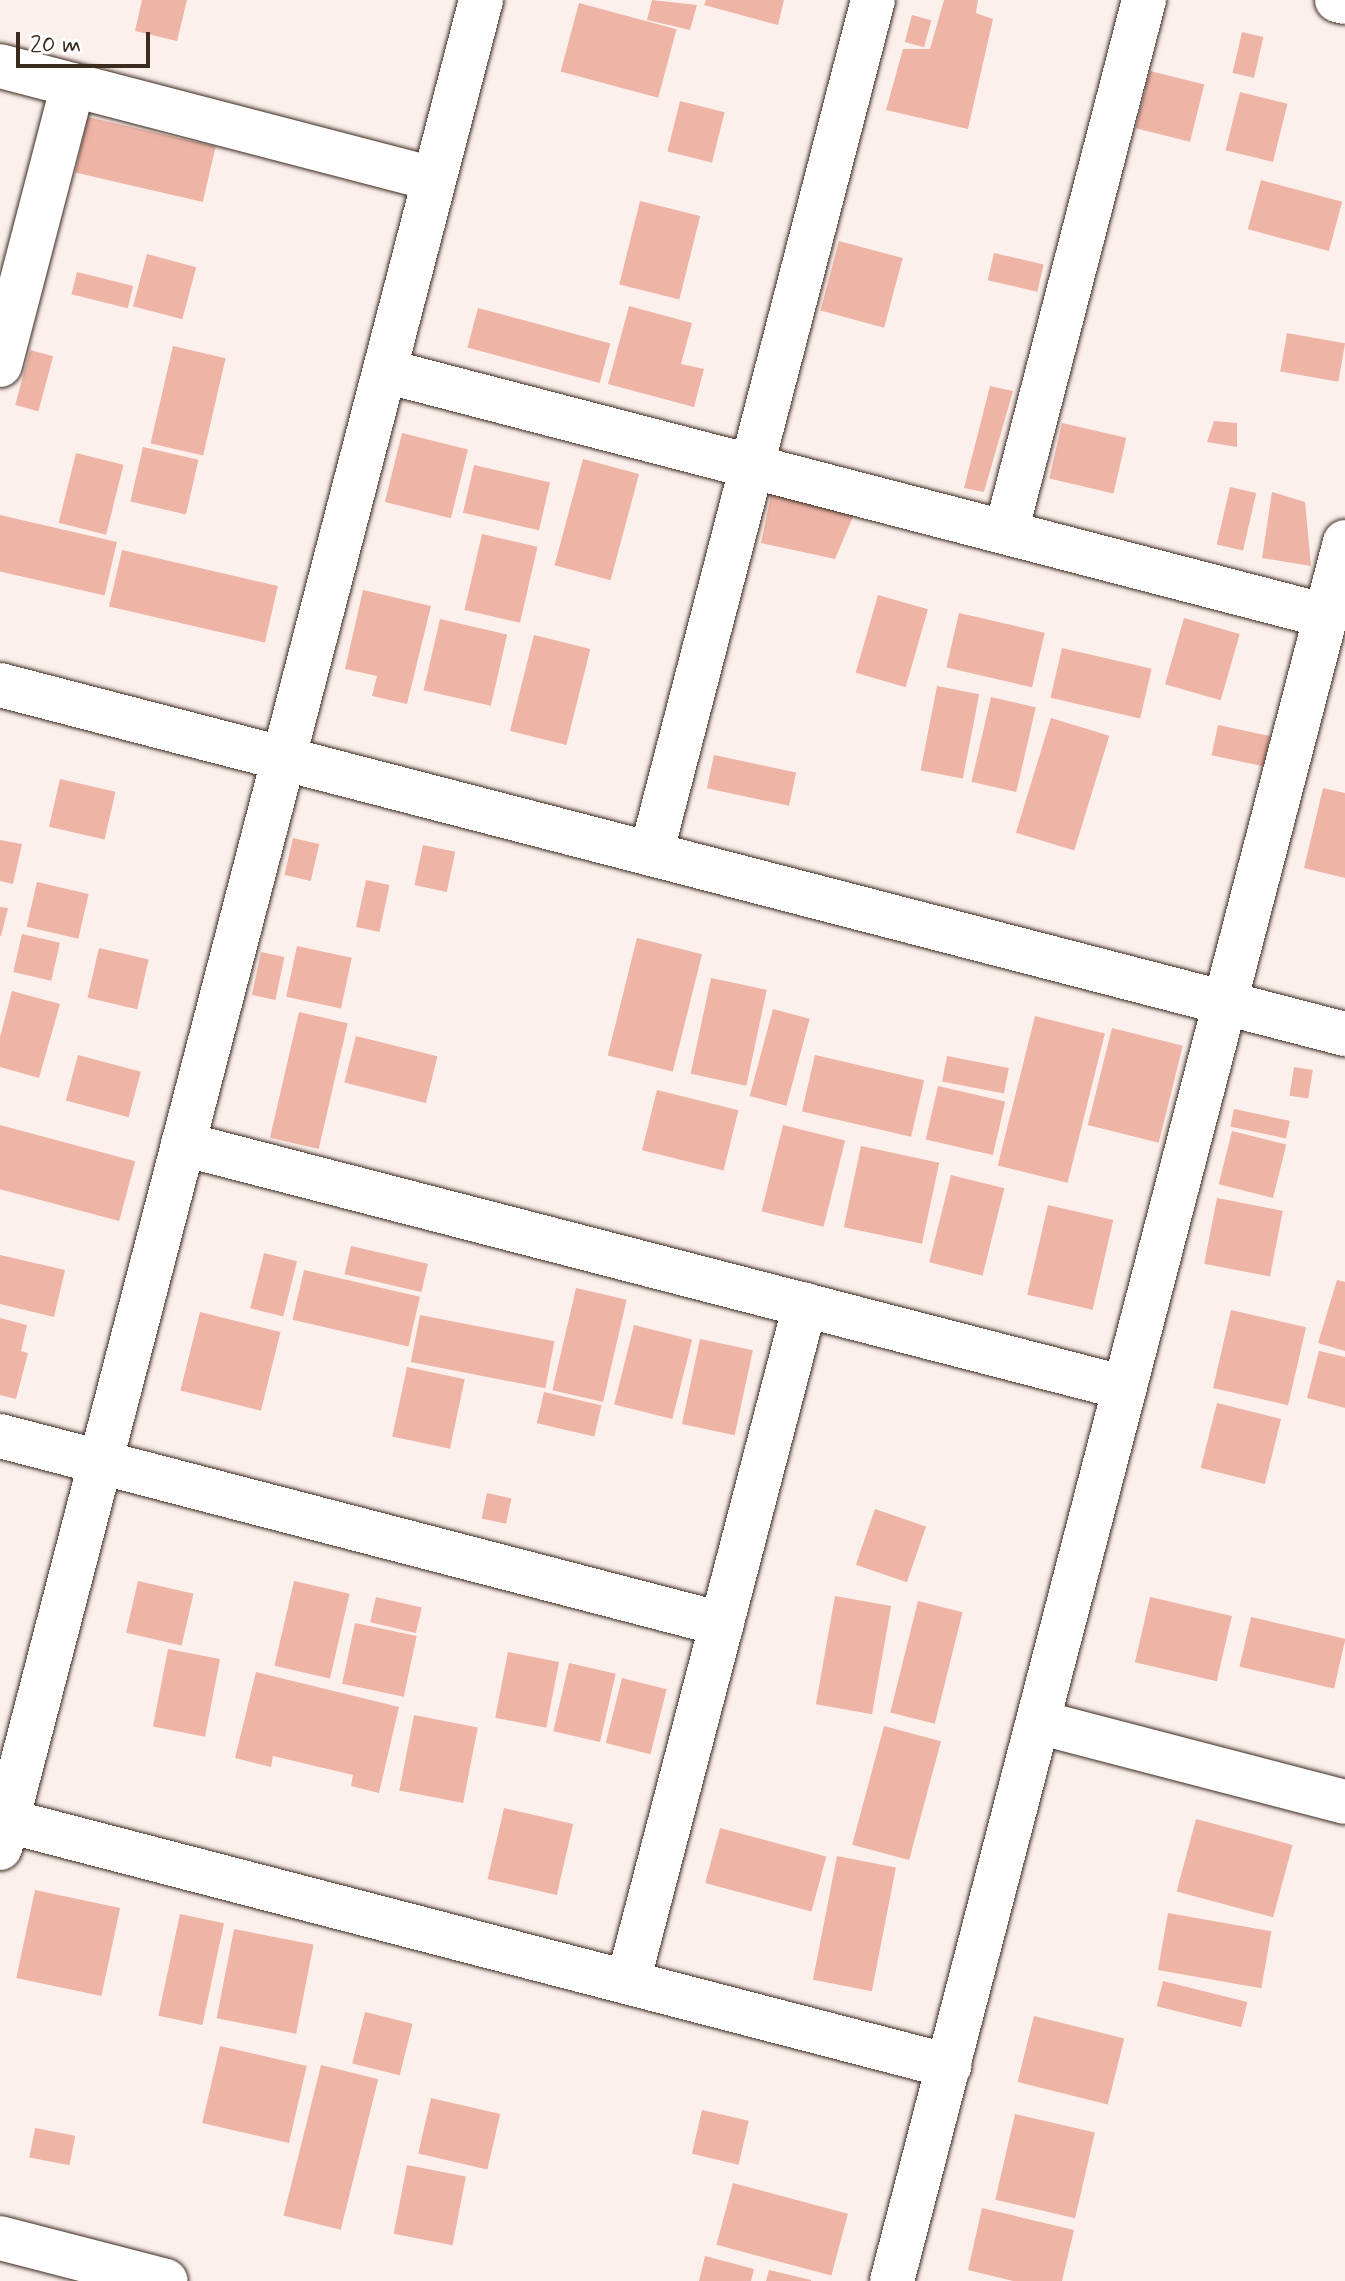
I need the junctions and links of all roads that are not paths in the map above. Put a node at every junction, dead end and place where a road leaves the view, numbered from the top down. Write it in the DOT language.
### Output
graph roads {
  1 [pos="481,0"];
  2 [pos="873,0"];
  3 [pos="1144,0"];
  4 [pos="1337,0"];
  5 [pos="1345,2"];
  6 [pos="0,66"];
  7 [pos="73,85"];
  8 [pos="434,179"];
  9 [pos="0,365"];
  10 [pos="385,371"];
  11 [pos="752,466"];
  12 [pos="1006,532"];
  13 [pos="1345,542"];
  14 [pos="1326,616"];
  15 [pos="0,685"];
  16 [pos="284,759"];
  17 [pos="651,854"];
  18 [pos="1225,1003"];
  19 [pos="1345,1034"];
  20 [pos="183,1144"];
  21 [pos="805,1305"];
  22 [pos="1125,1388"];
  23 [pos="0,1436"];
  24 [pos="100,1462"];
  25 [pos="722,1624"];
  26 [pos="1038,1722"];
  27 [pos="1345,1802"];
  28 [pos="2,1830"];
  29 [pos="628,1982"];
  30 [pos="949,2066"];
  31 [pos="0,2238"];
  32 [pos="166,2281"];
  33 [pos="892,2281"];
  1 -- 8 [label="street"];
  2 -- 11 [label="street"];
  3 -- 12 [label="street"];
  4 -- 5 [label="street"];
  6 -- 7 [label="street"];
  7 -- 8 [label="street"];
  7 -- 9 [label="street"];
  8 -- 10 [label="street"];
  10 -- 11 [label="street"];
  10 -- 16 [label="street"];
  11 -- 12 [label="street"];
  11 -- 17 [label="street"];
  12 -- 14 [label="street"];
  13 -- 14 [label="street"];
  14 -- 18 [label="street"];
  15 -- 16 [label="street"];
  16 -- 17 [label="street"];
  16 -- 20 [label="street"];
  17 -- 18 [label="street"];
  18 -- 19 [label="street"];
  18 -- 22 [label="street"];
  20 -- 21 [label="street"];
  20 -- 24 [label="street"];
  21 -- 22 [label="street"];
  21 -- 25 [label="street"];
  22 -- 26 [label="street"];
  23 -- 24 [label="street"];
  24 -- 25 [label="street"];
  24 -- 28 [label="street"];
  25 -- 29 [label="street"];
  26 -- 27 [label="street"];
  26 -- 30 [label="street"];
  28 -- 29 [label="street"];
  29 -- 30 [label="street"];
  30 -- 33 [label="street"];
  31 -- 32 [label="street"];
}
